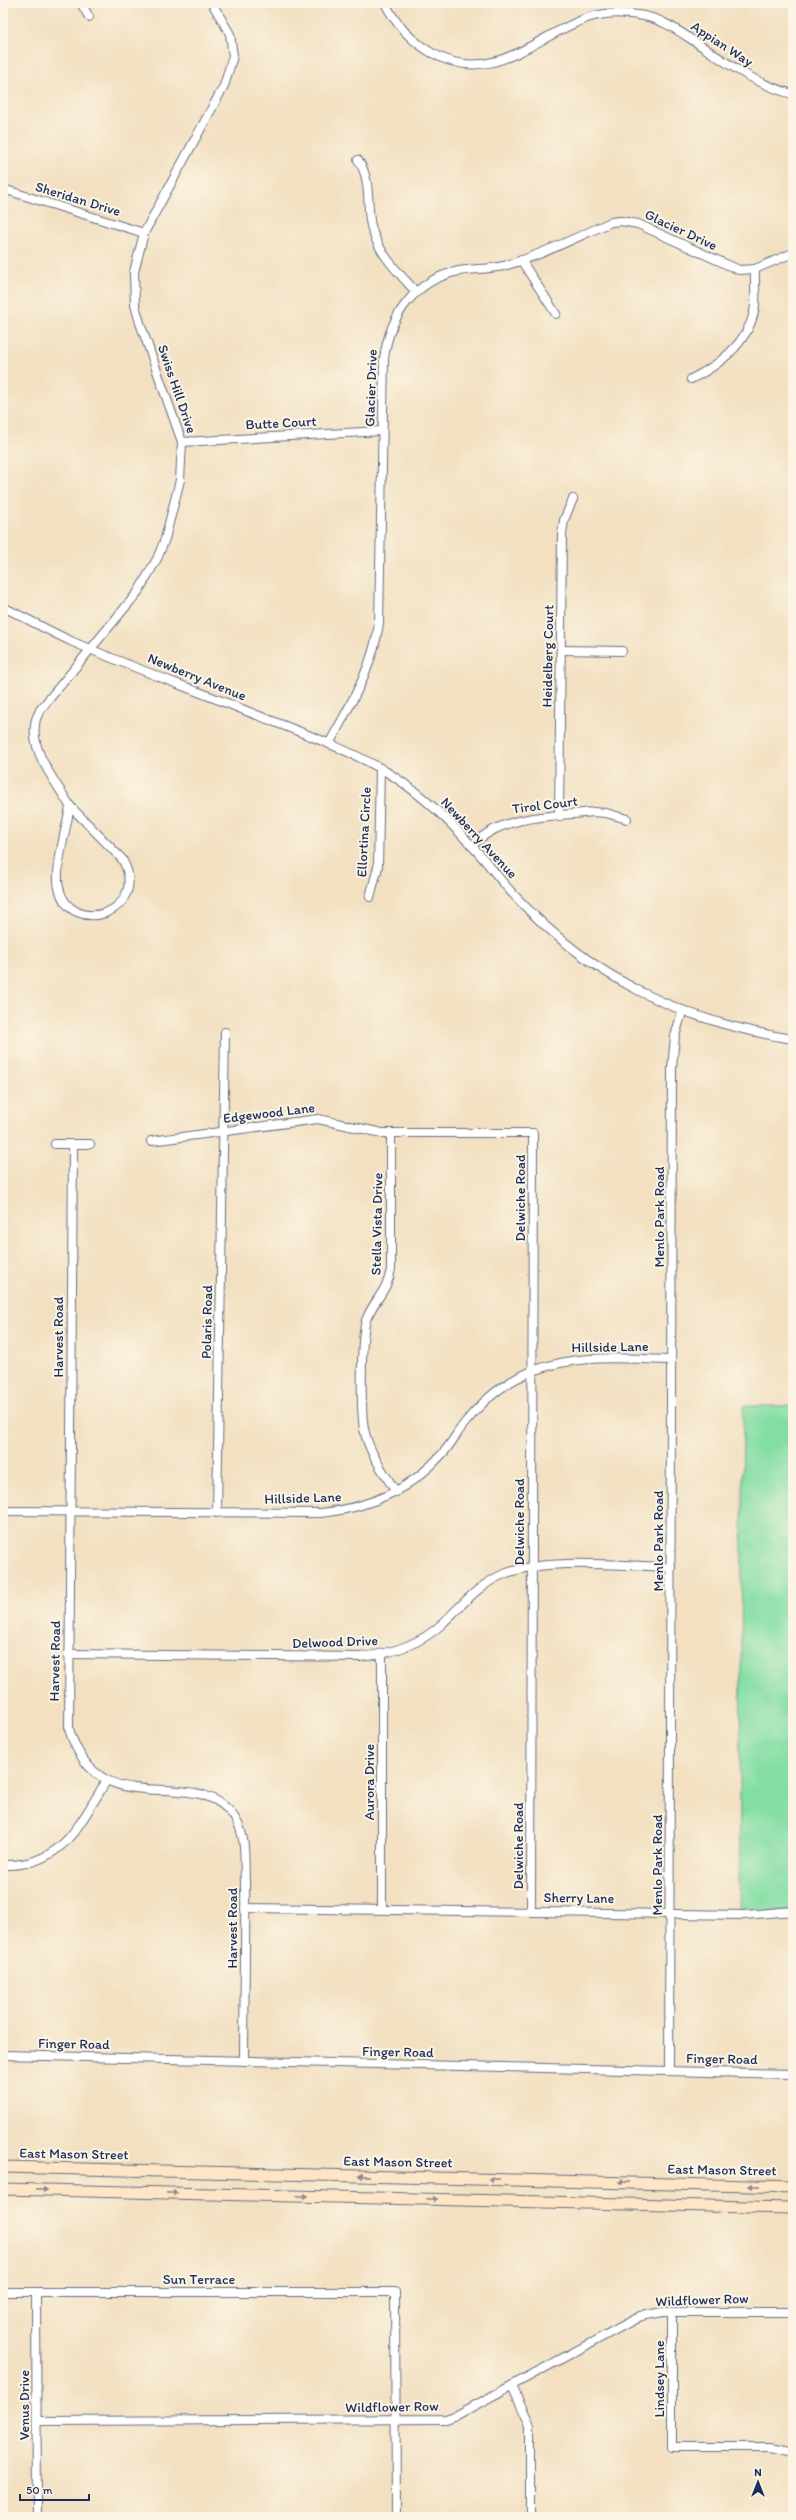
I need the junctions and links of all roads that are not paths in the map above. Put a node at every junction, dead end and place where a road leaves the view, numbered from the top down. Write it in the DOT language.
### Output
graph roads {
  1 [pos="81,3"];
  2 [pos="212,3"];
  3 [pos="385,3"];
  4 [pos="90,17"];
  5 [pos="793,94"];
  6 [pos="358,160"];
  7 [pos="3,189"];
  8 [pos="144,233"];
  9 [pos="793,253"];
  10 [pos="521,260"];
  11 [pos="754,269"];
  12 [pos="416,292"];
  13 [pos="556,314"];
  14 [pos="691,379"];
  15 [pos="382,431"];
  16 [pos="182,442"];
  17 [pos="573,499"];
  18 [pos="3,607"];
  19 [pos="91,649"];
  20 [pos="561,650"];
  21 [pos="622,651"];
  22 [pos="329,744"];
  23 [pos="380,768"];
  24 [pos="70,806"];
  25 [pos="559,817"];
  26 [pos="627,819"];
  27 [pos="472,846"];
  28 [pos="370,897"];
  29 [pos="682,1012"];
  30 [pos="224,1032"];
  31 [pos="793,1039"];
  32 [pos="223,1131"];
  33 [pos="391,1133"];
  34 [pos="533,1133"];
  35 [pos="151,1141"];
  36 [pos="55,1144"];
  37 [pos="73,1144"];
  38 [pos="90,1144"];
  39 [pos="671,1360"];
  40 [pos="532,1371"];
  41 [pos="396,1492"];
  42 [pos="3,1511"];
  43 [pos="70,1512"];
  44 [pos="217,1513"];
  45 [pos="532,1566"];
  46 [pos="671,1568"];
  47 [pos="68,1654"];
  48 [pos="382,1655"];
  49 [pos="107,1780"];
  50 [pos="3,1865"];
  51 [pos="245,1908"];
  52 [pos="382,1909"];
  53 [pos="531,1911"];
  54 [pos="793,1911"];
  55 [pos="670,1912"];
  56 [pos="3,2055"];
  57 [pos="244,2061"];
  58 [pos="669,2071"];
  59 [pos="793,2074"];
  60 [pos="3,2167"];
  61 [pos="793,2187"];
  62 [pos="3,2189"];
  63 [pos="793,2208"];
  64 [pos="3,2292"];
  65 [pos="36,2292"];
  66 [pos="672,2312"];
  67 [pos="793,2312"];
  68 [pos="512,2386"];
  69 [pos="396,2420"];
  70 [pos="37,2421"];
  71 [pos="793,2452"];
  72 [pos="37,2517"];
  73 [pos="396,2517"];
  74 [pos="530,2517"];
  1 -- 4 [label="street"];
  2 -- 8 [label="street, Swiss Hill Drive"];
  3 -- 5 [label="street, Appian Way"];
  6 -- 12 [label="street"];
  7 -- 8 [label="street, Sheridan Drive"];
  8 -- 16 [label="street, Swiss Hill Drive"];
  9 -- 11 [label="street, Glacier Drive"];
  10 -- 11 [label="street, Glacier Drive"];
  10 -- 12 [label="street, Glacier Drive"];
  10 -- 13 [label="street"];
  11 -- 14 [label="street"];
  12 -- 15 [label="street, Glacier Drive"];
  15 -- 16 [label="street, Butte Court"];
  15 -- 22 [label="street, Glacier Drive"];
  16 -- 19 [label="street, Swiss Hill Drive"];
  17 -- 20 [label="street, Heidelberg Court"];
  18 -- 19 [label="street, Newberry Avenue"];
  19 -- 22 [label="street, Newberry Avenue"];
  19 -- 24 [label="street, Swiss Hill Drive"];
  20 -- 21 [label="street"];
  20 -- 25 [label="street, Heidelberg Court"];
  22 -- 23 [label="street, Newberry Avenue"];
  23 -- 27 [label="street, Newberry Avenue"];
  23 -- 28 [label="street, Ellortina Circle"];
  24 -- 24 [label="street, Swiss Hill Drive"];
  25 -- 26 [label="street, Tirol Court"];
  25 -- 27 [label="street, Tirol Court"];
  27 -- 29 [label="street, Newberry Avenue"];
  29 -- 31 [label="street, Newberry Avenue"];
  29 -- 39 [label="street, Menlo Park Road"];
  30 -- 32 [label="street, Polaris Road"];
  32 -- 33 [label="street, Edgewood Lane"];
  32 -- 35 [label="street, Edgewood Lane"];
  32 -- 44 [label="street, Polaris Road"];
  33 -- 34 [label="street, Edgewood Lane"];
  33 -- 41 [label="street, Stella Vista Drive"];
  34 -- 40 [label="street, Delwiche Road"];
  36 -- 37 [label="street"];
  37 -- 38 [label="street"];
  37 -- 43 [label="street, Harvest Road"];
  39 -- 40 [label="street, Hillside Lane"];
  39 -- 46 [label="street, Menlo Park Road"];
  40 -- 41 [label="street, Hillside Lane"];
  40 -- 45 [label="street, Delwiche Road"];
  41 -- 44 [label="street, Hillside Lane"];
  42 -- 43 [label="street, Hillside Lane"];
  43 -- 44 [label="street, Hillside Lane"];
  43 -- 47 [label="street, Harvest Road"];
  45 -- 46 [label="street, Delwood Drive"];
  45 -- 48 [label="street, Delwood Drive"];
  45 -- 53 [label="street, Delwiche Road"];
  46 -- 55 [label="street, Menlo Park Road"];
  47 -- 48 [label="street, Delwood Drive"];
  47 -- 49 [label="street, Harvest Road"];
  48 -- 52 [label="street, Aurora Drive"];
  49 -- 50 [label="street"];
  49 -- 51 [label="street, Harvest Road"];
  51 -- 52 [label="street, Sherry Lane"];
  51 -- 57 [label="street, Harvest Road"];
  52 -- 53 [label="street, Sherry Lane"];
  53 -- 55 [label="street, Sherry Lane"];
  54 -- 55 [label="street, Sherry Lane"];
  55 -- 58 [label="street, Menlo Park Road"];
  56 -- 57 [label="street, Finger Road"];
  57 -- 58 [label="street, Finger Road"];
  58 -- 59 [label="street, Finger Road"];
  61 -- 60 [label="main road, East Mason Street, one-way"];
  62 -- 63 [label="main road, one-way"];
  64 -- 65 [label="street, Sun Terrace"];
  65 -- 69 [label="street, Sun Terrace"];
  65 -- 70 [label="street, Venus Drive"];
  66 -- 67 [label="street, Wildflower Row"];
  66 -- 68 [label="street, Wildflower Row"];
  66 -- 71 [label="street, Lindsey Lane"];
  68 -- 69 [label="street, Wildflower Row"];
  68 -- 74 [label="street"];
  69 -- 70 [label="street, Wildflower Row"];
  69 -- 73 [label="street"];
  70 -- 72 [label="street, Venus Drive"];
}
